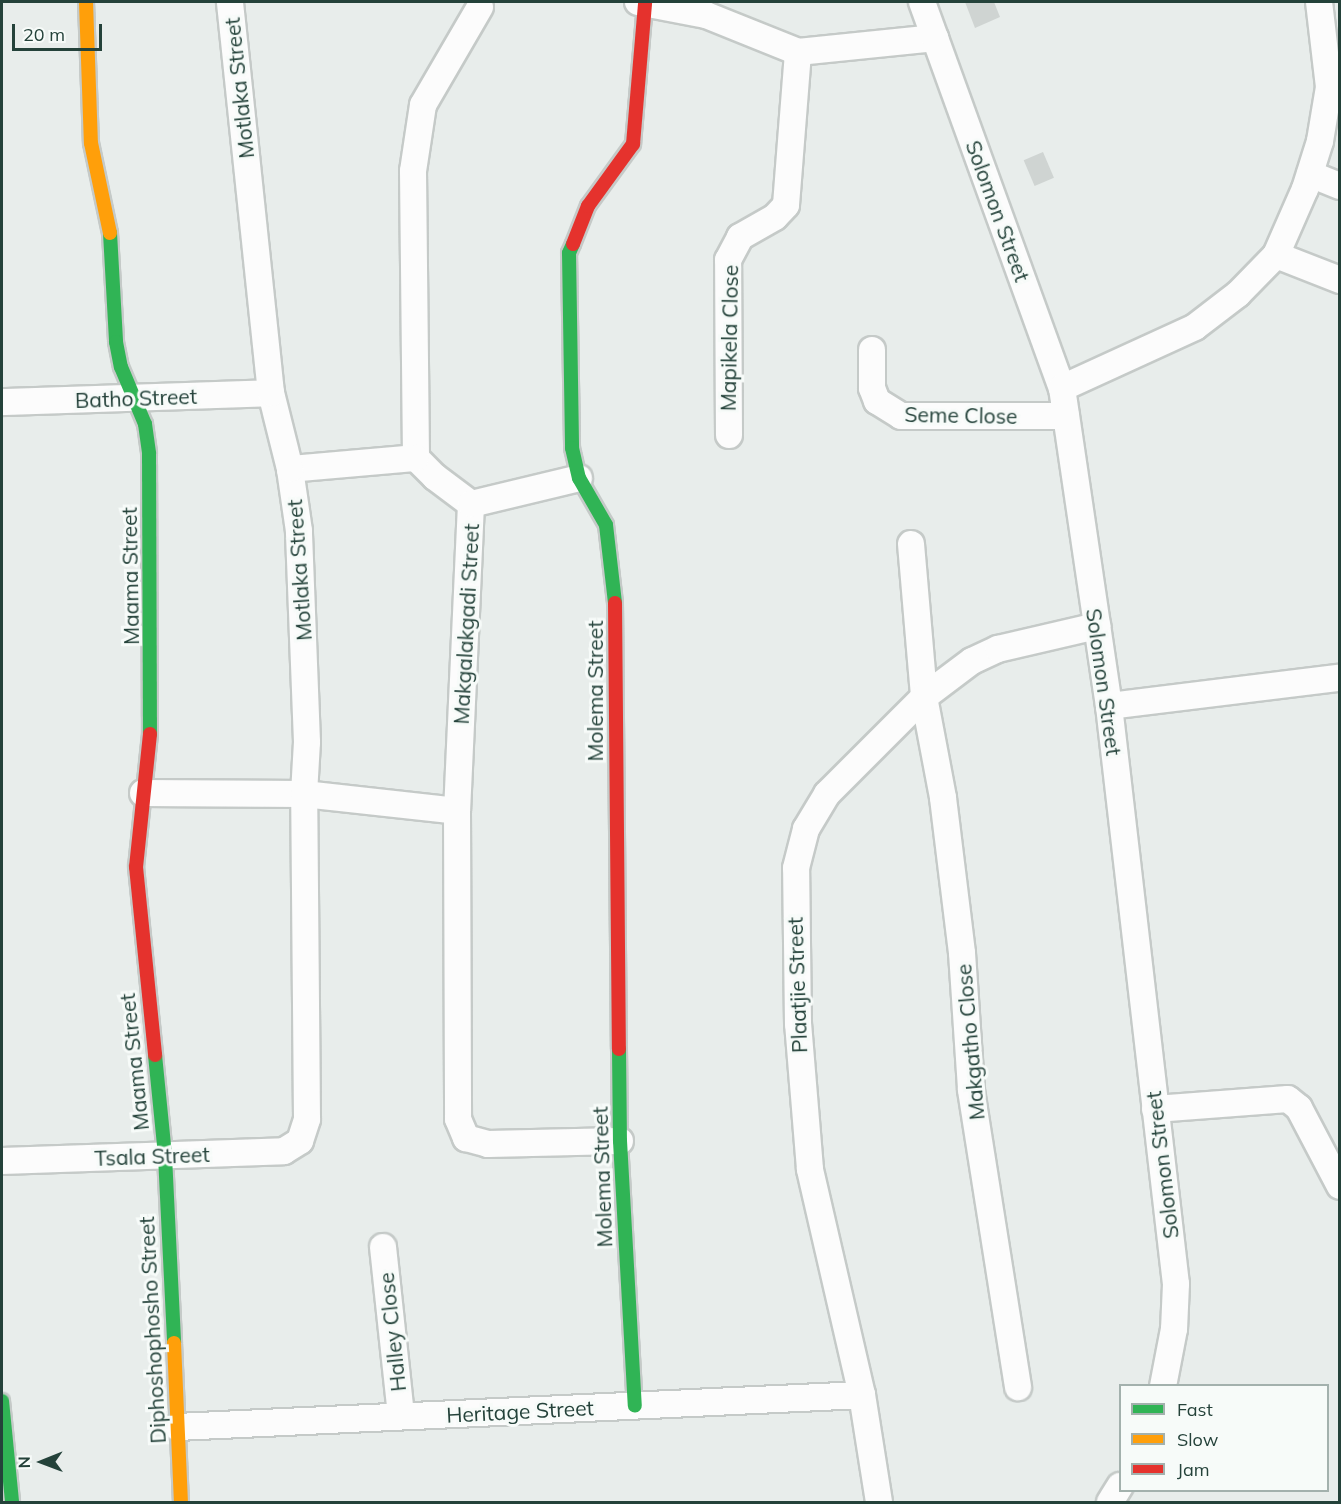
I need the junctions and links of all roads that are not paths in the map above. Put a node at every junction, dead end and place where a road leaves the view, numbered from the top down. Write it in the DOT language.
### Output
graph roads {
  1 [pos="86,2"];
  2 [pos="230,2"];
  3 [pos="642,2"];
  4 [pos="922,2"];
  5 [pos="1319,2"];
  6 [pos="483,3"];
  7 [pos="706,8"];
  8 [pos="935,38"];
  9 [pos="798,52"];
  10 [pos="1333,67"];
  11 [pos="1310,174"];
  12 [pos="1340,186"];
  13 [pos="1276,255"];
  14 [pos="1340,280"];
  15 [pos="872,350"];
  16 [pos="1062,388"];
  17 [pos="271,393"];
  18 [pos="134,398"];
  19 [pos="2,402"];
  20 [pos="1066,416"];
  21 [pos="729,435"];
  22 [pos="416,458"];
  23 [pos="290,469"];
  24 [pos="579,478"];
  25 [pos="471,504"];
  26 [pos="910,544"];
  27 [pos="1097,626"];
  28 [pos="1338,678"];
  29 [pos="924,697"];
  30 [pos="1109,706"];
  31 [pos="143,793"];
  32 [pos="304,794"];
  33 [pos="457,811"];
  34 [pos="1155,1109"];
  35 [pos="620,1141"];
  36 [pos="300,1142"];
  37 [pos="165,1156"];
  38 [pos="2,1161"];
  39 [pos="1340,1186"];
  40 [pos="383,1247"];
  41 [pos="1163,1384"];
  42 [pos="1018,1387"];
  43 [pos="862,1395"];
  44 [pos="2,1401"];
  45 [pos="635,1406"];
  46 [pos="402,1416"];
  47 [pos="177,1427"];
  48 [pos="1119,1488"];
  49 [pos="12,1503"];
  50 [pos="181,1503"];
  51 [pos="879,1503"];
  52 [pos="1110,1503"];
  1 -- 18 [label="street, Maama Street"];
  2 -- 17 [label="street, Motlaka Street"];
  3 -- 7 [label="street"];
  3 -- 24 [label="street, Molema Street"];
  4 -- 8 [label="street, Solomon Street"];
  5 -- 10 [label="street"];
  6 -- 22 [label="street"];
  7 -- 9 [label="street"];
  8 -- 9 [label="street"];
  8 -- 16 [label="street, Solomon Street"];
  9 -- 21 [label="street, Mapikela Close"];
  10 -- 11 [label="street"];
  11 -- 12 [label="street"];
  11 -- 13 [label="street"];
  13 -- 14 [label="street"];
  13 -- 16 [label="street"];
  15 -- 20 [label="street, Seme Close"];
  16 -- 20 [label="street, Solomon Street"];
  17 -- 18 [label="street, Batho Street"];
  17 -- 23 [label="street, Motlaka Street"];
  18 -- 19 [label="street, Batho Street"];
  18 -- 31 [label="street, Maama Street"];
  20 -- 27 [label="street, Solomon Street"];
  22 -- 23 [label="street"];
  22 -- 25 [label="street, Makgalakgadi Street"];
  23 -- 32 [label="street, Motlaka Street"];
  24 -- 25 [label="street"];
  24 -- 35 [label="street, Molema Street"];
  25 -- 33 [label="street, Makgalakgadi Street"];
  26 -- 29 [label="street, Makgatho Close"];
  27 -- 29 [label="street, Plaatjie Street"];
  27 -- 30 [label="street, Solomon Street"];
  28 -- 30 [label="street"];
  29 -- 42 [label="street, Makgatho Close"];
  29 -- 43 [label="street, Plaatjie Street"];
  30 -- 34 [label="street, Solomon Street"];
  31 -- 32 [label="street"];
  31 -- 37 [label="street, Maama Street"];
  32 -- 33 [label="street"];
  32 -- 36 [label="street, Motlaka Street"];
  33 -- 35 [label="street, Makgalakgadi Street"];
  34 -- 39 [label="street"];
  34 -- 41 [label="street, Solomon Street"];
  35 -- 45 [label="street, Molema Street"];
  36 -- 37 [label="street, Tsala Street"];
  37 -- 38 [label="street, Tsala Street"];
  37 -- 47 [label="street, Diphoshophosho Street"];
  40 -- 46 [label="street, Halley Close"];
  43 -- 45 [label="street, Heritage Street"];
  43 -- 51 [label="street, Plaatjie Street"];
  44 -- 49 [label="street"];
  45 -- 46 [label="street, Heritage Street"];
  46 -- 47 [label="street, Heritage Street"];
  47 -- 50 [label="street, Diphoshophosho Street"];
  48 -- 52 [label="street"];
}
